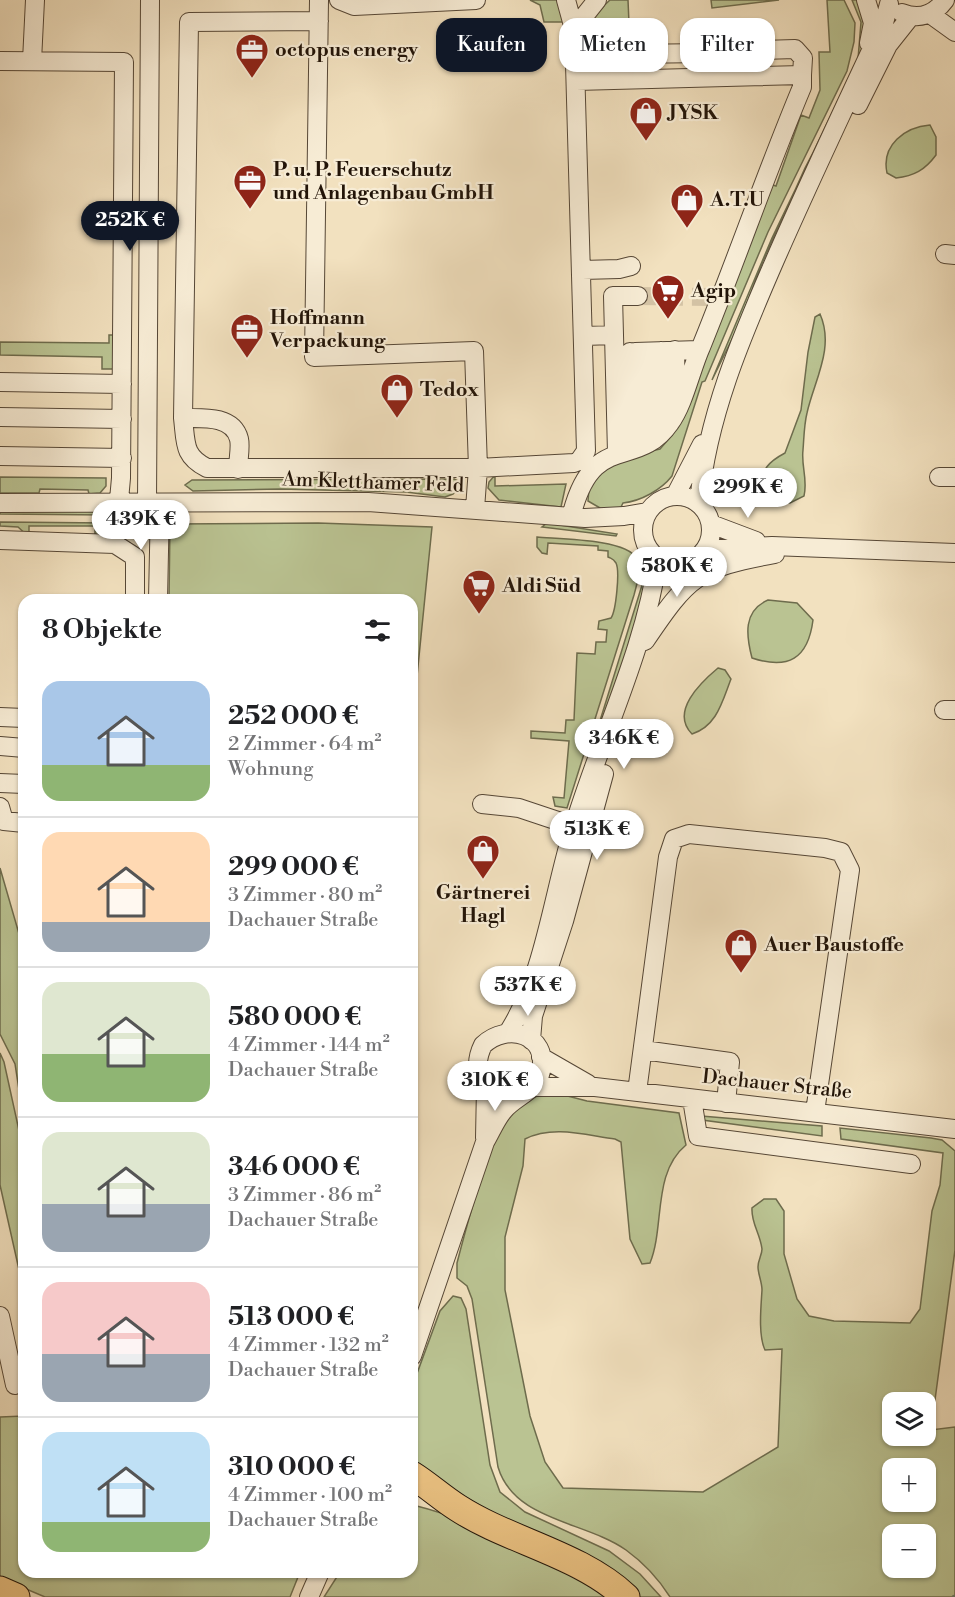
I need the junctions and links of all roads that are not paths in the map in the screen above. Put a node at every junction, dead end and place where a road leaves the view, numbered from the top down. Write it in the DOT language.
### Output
graph roads {
  1 [pos="35,0"];
  2 [pos="150,0"];
  3 [pos="319,0"];
  4 [pos="339,0"];
  5 [pos="476,0"];
  6 [pos="566,0"];
  7 [pos="580,0"];
  8 [pos="597,0"];
  9 [pos="866,0"];
  10 [pos="945,0"];
  11 [pos="951,0"];
  12 [pos="888,2"];
  13 [pos="955,8"];
  14 [pos="930,14"];
  15 [pos="911,16"];
  16 [pos="571,18"];
  17 [pos="576,18"];
  18 [pos="583,18"];
  19 [pos="319,21"];
  20 [pos="955,32"];
  21 [pos="668,53"];
  22 [pos="0,61"];
  23 [pos="32,61"];
  24 [pos="576,72"];
  25 [pos="802,75"];
  26 [pos="716,77"];
  27 [pos="576,81"];
  28 [pos="827,144"];
  29 [pos="631,266"];
  30 [pos="582,270"];
  31 [pos="638,296"];
  32 [pos="584,336"];
  33 [pos="640,349"];
  34 [pos="699,350"];
  35 [pos="0,382"];
  36 [pos="122,384"];
  37 [pos="676,410"];
  38 [pos="0,417"];
  39 [pos="183,418"];
  40 [pos="122,419"];
  41 [pos="711,428"];
  42 [pos="663,432"];
  43 [pos="632,448"];
  44 [pos="0,456"];
  45 [pos="122,458"];
  46 [pos="588,462"];
  47 [pos="478,468"];
  48 [pos="238,469"];
  49 [pos="675,496"];
  50 [pos="0,503"];
  51 [pos="120,503"];
  52 [pos="154,503"];
  53 [pos="699,503"];
  54 [pos="475,508"];
  55 [pos="647,512"];
  56 [pos="578,518"];
  57 [pos="711,524"];
  58 [pos="643,537"];
  59 [pos="0,540"];
  60 [pos="115,544"];
  61 [pos="772,546"];
  62 [pos="706,549"];
  63 [pos="803,549"];
  64 [pos="955,553"];
  65 [pos="658,558"];
  66 [pos="677,564"];
  67 [pos="135,594"];
  68 [pos="158,594"];
  69 [pos="648,614"];
  70 [pos="631,662"];
  71 [pos="0,717"];
  72 [pos="18,718"];
  73 [pos="0,746"];
  74 [pos="18,748"];
  75 [pos="0,783"];
  76 [pos="18,784"];
  77 [pos="482,804"];
  78 [pos="0,807"];
  79 [pos="18,822"];
  80 [pos="580,828"];
  81 [pos="510,1031"];
  82 [pos="531,1040"];
  83 [pos="643,1050"];
  84 [pos="541,1057"];
  85 [pos="486,1087"];
  86 [pos="533,1087"];
  87 [pos="595,1087"];
  88 [pos="637,1092"];
  89 [pos="517,1096"];
  90 [pos="692,1099"];
  91 [pos="726,1102"];
  92 [pos="815,1112"];
  93 [pos="954,1130"];
  94 [pos="485,1142"];
  95 [pos="911,1164"];
  96 [pos="0,1316"];
  97 [pos="418,1338"];
  98 [pos="15,1385"];
  99 [pos="418,1479"];
  100 [pos="418,1499"];
  101 [pos="458,1508"];
  102 [pos="317,1578"];
  103 [pos="0,1590"];
  104 [pos="16,1597"];
  105 [pos="309,1597"];
  106 [pos="626,1597"];
  1 -- 23 [label="street"];
  2 -- 52 [label="street"];
  3 -- 19 [label="street"];
  4 -- 5 [label="street"];
  6 -- 16 [label="street"];
  7 -- 17 [label="street"];
  8 -- 18 [label="street"];
  9 -- 28 [label="street"];
  10 -- 14 [label="street"];
  11 -- 13 [label="street"];
  12 -- 15 [label="street"];
  12 -- 28 [label="street"];
  14 -- 15 [label="street"];
  14 -- 20 [label="street"];
  15 -- 28 [label="street"];
  19 -- 39 [label="street"];
  19 -- 47 [label="street"];
  21 -- 26 [label="street"];
  22 -- 23 [label="street"];
  23 -- 36 [label="street"];
  24 -- 27 [label="street"];
  25 -- 26 [label="street"];
  25 -- 26 [label="street"];
  25 -- 34 [label="street"];
  26 -- 27 [label="street"];
  27 -- 30 [label="street"];
  28 -- 41 [label="street"];
  29 -- 30 [label="street"];
  30 -- 32 [label="street"];
  31 -- 33 [label="street"];
  32 -- 33 [label="street"];
  32 -- 46 [label="street"];
  33 -- 34 [label="street"];
  33 -- 37 [label="street"];
  33 -- 42 [label="street"];
  33 -- 43 [label="street"];
  33 -- 43 [label="street"];
  34 -- 37 [label="street"];
  35 -- 36 [label="street"];
  36 -- 40 [label="street"];
  37 -- 42 [label="street"];
  38 -- 40 [label="street"];
  39 -- 48 [label="street"];
  39 -- 48 [label="street"];
  40 -- 45 [label="street"];
  41 -- 49 [label="street"];
  41 -- 53 [label="street"];
  42 -- 43 [label="street"];
  43 -- 46 [label="street"];
  44 -- 45 [label="street"];
  45 -- 51 [label="street"];
  46 -- 47 [label="street"];
  46 -- 56 [label="street"];
  47 -- 48 [label="street"];
  47 -- 54 [label="street"];
  49 -- 53 [label="street"];
  49 -- 55 [label="street"];
  50 -- 51 [label="street, Am Kletthamer Feld"];
  51 -- 52 [label="street, Am Kletthamer Feld"];
  51 -- 60 [label="street"];
  52 -- 54 [label="street, Am Kletthamer Feld"];
  52 -- 68 [label="street"];
  53 -- 57 [label="street"];
  54 -- 56 [label="street, Am Kletthamer Feld"];
  55 -- 56 [label="street, Am Kletthamer Feld"];
  55 -- 58 [label="street"];
  56 -- 58 [label="street, Am Kletthamer Feld"];
  57 -- 61 [label="street"];
  57 -- 62 [label="street"];
  58 -- 65 [label="street"];
  59 -- 60 [label="street"];
  60 -- 67 [label="street"];
  61 -- 62 [label="street"];
  61 -- 63 [label="street"];
  62 -- 66 [label="street"];
  63 -- 64 [label="street"];
  63 -- 70 [label="street"];
  65 -- 66 [label="street"];
  65 -- 69 [label="street"];
  66 -- 69 [label="street"];
  69 -- 70 [label="street"];
  70 -- 80 [label="street"];
  71 -- 72 [label="street"];
  73 -- 74 [label="street"];
  75 -- 76 [label="street"];
  77 -- 80 [label="street"];
  78 -- 79 [label="street"];
  80 -- 81 [label="street"];
  80 -- 82 [label="street"];
  81 -- 82 [label="street"];
  81 -- 85 [label="street, Dachauer Straße"];
  82 -- 84 [label="street"];
  83 -- 88 [label="street"];
  83 -- 91 [label="street"];
  83 -- 92 [label="street"];
  84 -- 86 [label="street"];
  84 -- 87 [label="street, Dachauer Straße"];
  85 -- 89 [label="street"];
  85 -- 94 [label="street, Dachauer Straße"];
  86 -- 87 [label="street, Dachauer Straße"];
  86 -- 89 [label="street, Dachauer Straße"];
  87 -- 88 [label="street, Dachauer Straße"];
  88 -- 90 [label="street, Dachauer Straße"];
  89 -- 94 [label="street, Dachauer Straße"];
  90 -- 91 [label="street, Dachauer Straße"];
  90 -- 95 [label="street"];
  91 -- 92 [label="street, Dachauer Straße"];
  92 -- 93 [label="street, Dachauer Straße"];
  94 -- 97 [label="street, Dachauer Straße"];
  96 -- 98 [label="street"];
  99 -- 101 [label="highway"];
  100 -- 101 [label="highway"];
  101 -- 106 [label="highway"];
  102 -- 105 [label="street"];
  103 -- 104 [label="highway"];
}
